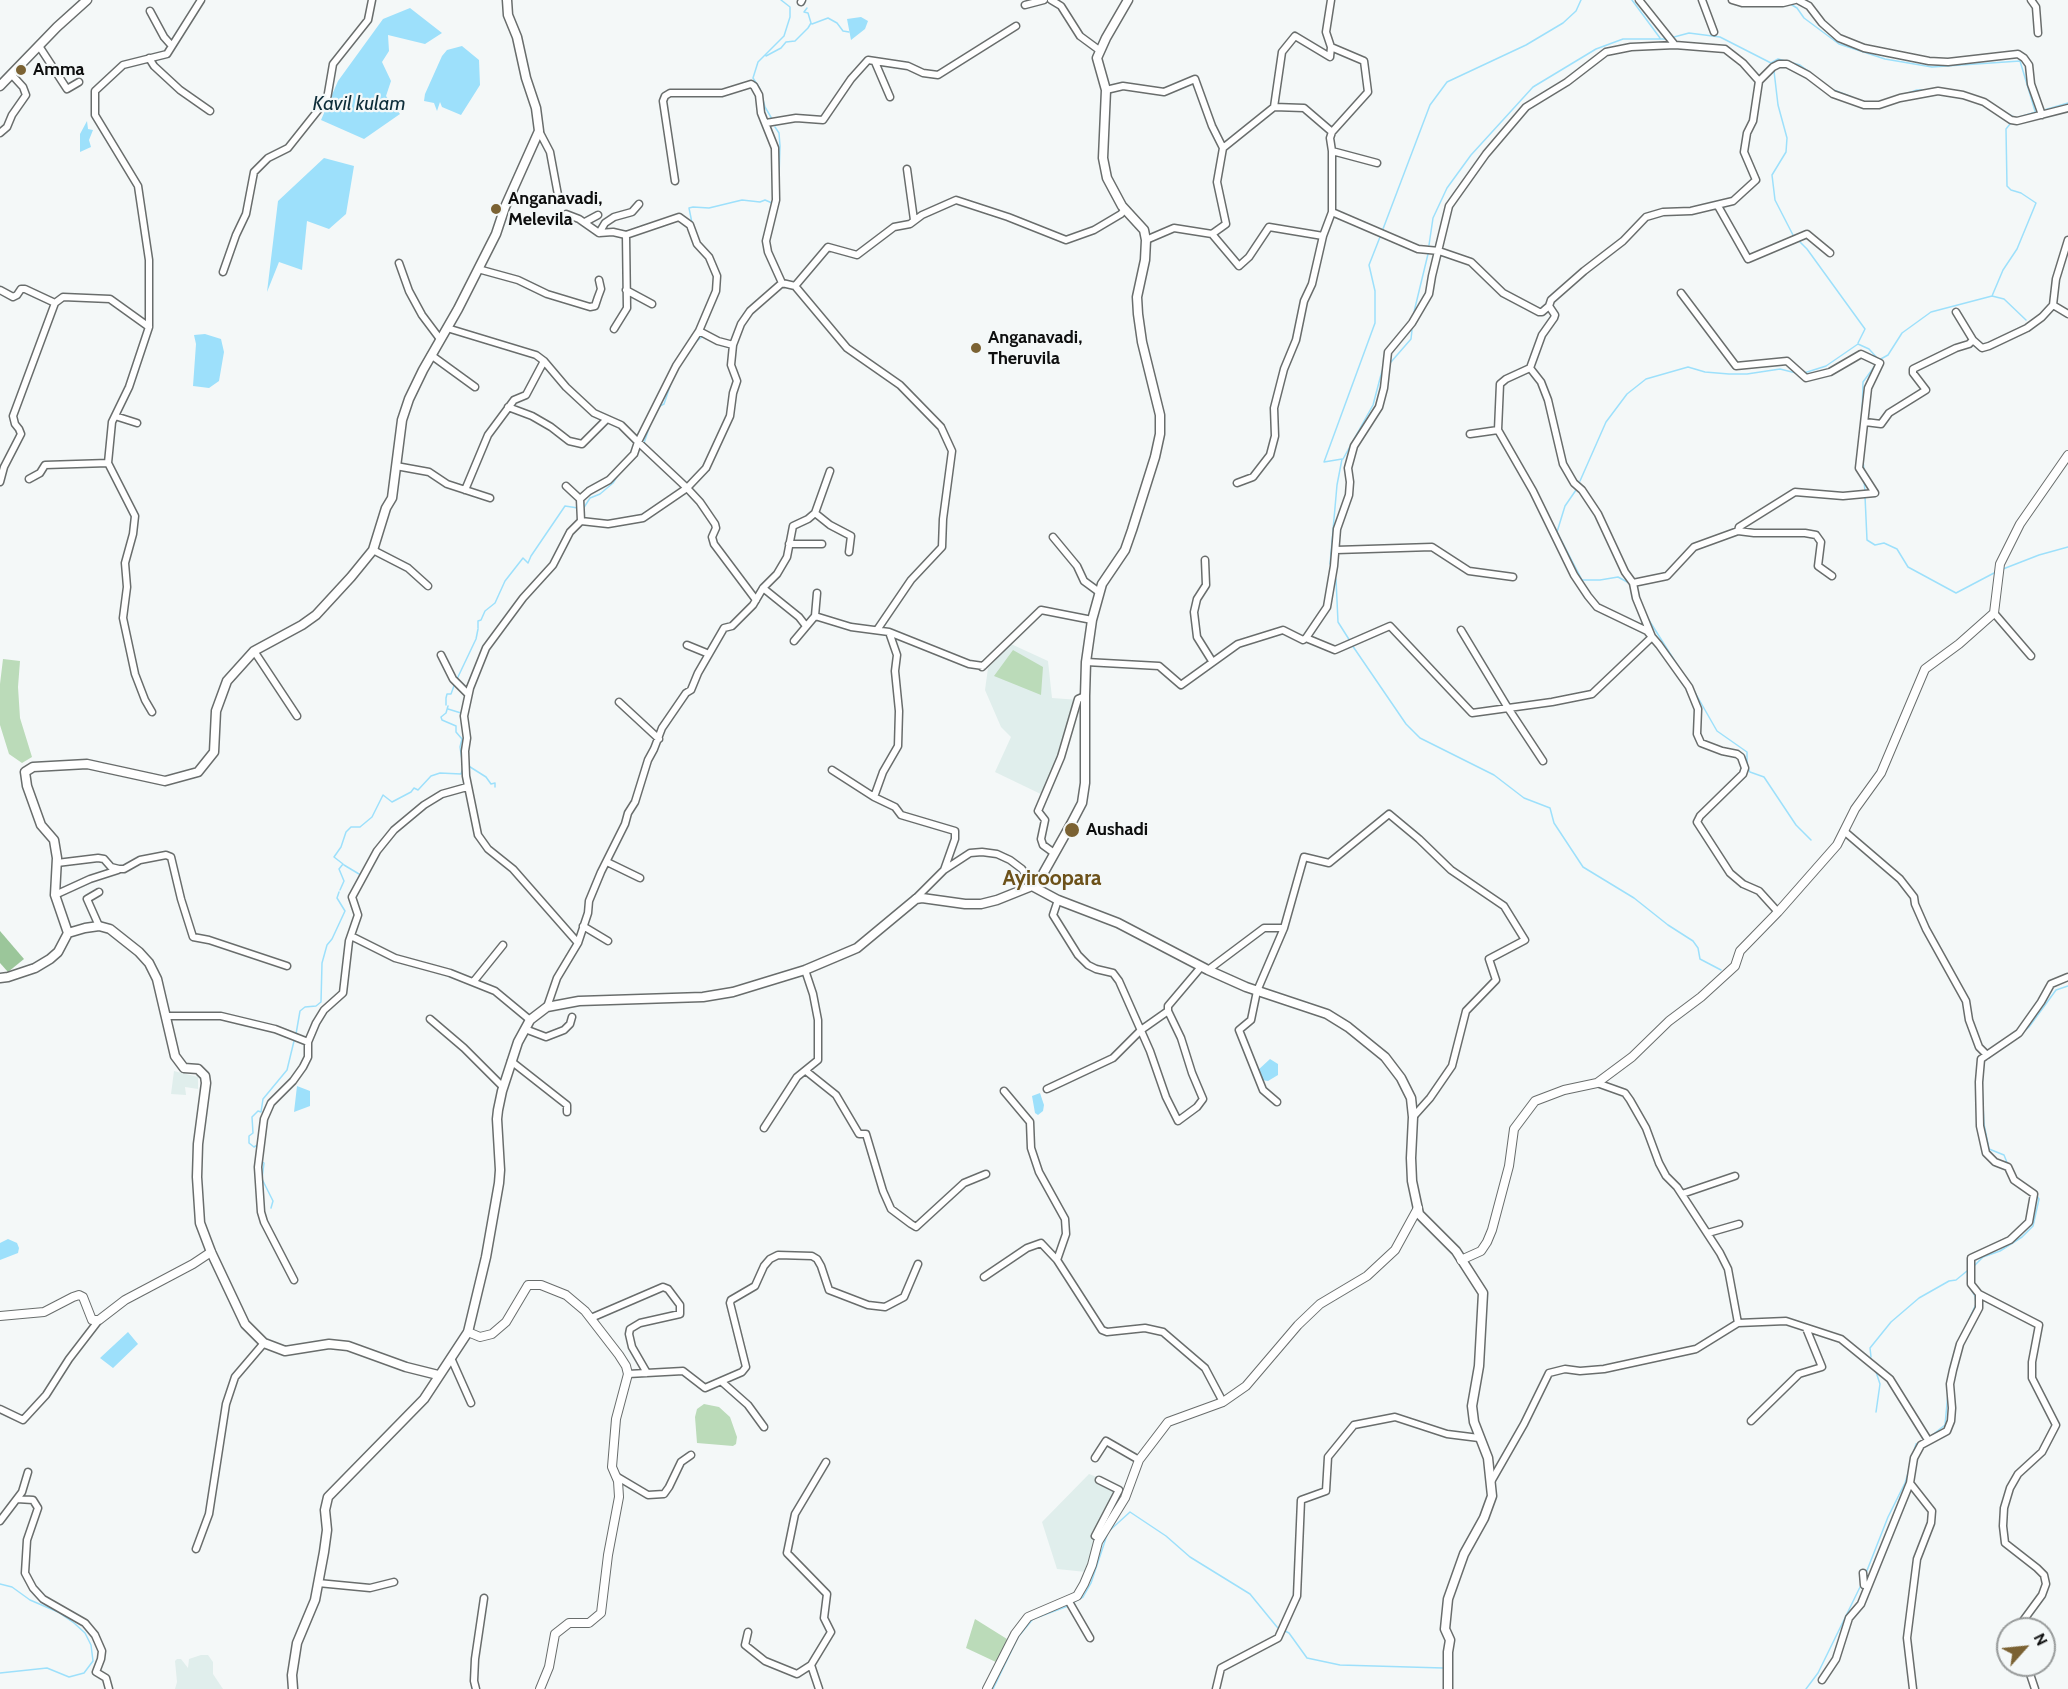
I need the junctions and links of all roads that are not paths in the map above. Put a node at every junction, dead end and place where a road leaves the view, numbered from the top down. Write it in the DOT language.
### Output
graph roads {
  1 [pos="87,0"];
  2 [pos="201,0"];
  3 [pos="372,0"];
  4 [pos="507,0"];
  5 [pos="1044,0"];
  6 [pos="1051,0"];
  7 [pos="1128,0"];
  8 [pos="1331,0"];
  9 [pos="1639,0"];
  10 [pos="1702,0"];
  11 [pos="1732,0"];
  12 [pos="1796,0"];
  13 [pos="2031,0"];
  14 [pos="1783,1"];
  15 [pos="1025,5"];
  16 [pos="150,11"];
  17 [pos="1016,26"];
  18 [pos="1714,32"];
  19 [pos="2038,33"];
  20 [pos="1676,45"];
  21 [pos="39,46"];
  22 [pos="172,46"];
  23 [pos="1331,47"];
  24 [pos="1099,50"];
  25 [pos="149,58"];
  26 [pos="876,62"];
  27 [pos="12,75"];
  28 [pos="1759,81"];
  29 [pos="79,82"];
  30 [pos="0,86"];
  31 [pos="1106,90"];
  32 [pos="890,98"];
  33 [pos="1274,107"];
  34 [pos="2068,108"];
  35 [pos="210,111"];
  36 [pos="2042,115"];
  37 [pos="766,123"];
  38 [pos="539,131"];
  39 [pos="1332,132"];
  40 [pos="0,133"];
  41 [pos="1223,148"];
  42 [pos="1332,151"];
  43 [pos="1377,163"];
  44 [pos="907,169"];
  45 [pos="675,181"];
  46 [pos="558,195"];
  47 [pos="639,204"];
  48 [pos="1718,206"];
  49 [pos="1125,209"];
  50 [pos="1332,212"];
  51 [pos="566,214"];
  52 [pos="598,215"];
  53 [pos="914,220"];
  54 [pos="585,222"];
  55 [pos="599,233"];
  56 [pos="626,234"];
  57 [pos="1212,234"];
  58 [pos="1323,236"];
  59 [pos="1146,240"];
  60 [pos="2068,240"];
  61 [pos="1439,251"];
  62 [pos="1830,253"];
  63 [pos="399,263"];
  64 [pos="478,268"];
  65 [pos="223,273"];
  66 [pos="599,280"];
  67 [pos="782,283"];
  68 [pos="795,286"];
  69 [pos="0,290"];
  70 [pos="626,290"];
  71 [pos="1682,292"];
  72 [pos="55,303"];
  73 [pos="652,304"];
  74 [pos="2053,305"];
  75 [pos="1549,306"];
  76 [pos="1956,312"];
  77 [pos="2068,314"];
  78 [pos="149,327"];
  79 [pos="447,328"];
  80 [pos="614,328"];
  81 [pos="699,332"];
  82 [pos="440,339"];
  83 [pos="1973,340"];
  84 [pos="733,345"];
  85 [pos="432,355"];
  86 [pos="544,361"];
  87 [pos="1530,368"];
  88 [pos="475,387"];
  89 [pos="508,407"];
  90 [pos="115,416"];
  91 [pos="607,419"];
  92 [pos="1865,422"];
  93 [pos="137,423"];
  94 [pos="1498,430"];
  95 [pos="1470,434"];
  96 [pos="638,442"];
  97 [pos="2068,454"];
  98 [pos="108,463"];
  99 [pos="396,466"];
  100 [pos="830,471"];
  101 [pos="29,479"];
  102 [pos="0,482"];
  103 [pos="1237,483"];
  104 [pos="566,486"];
  105 [pos="687,488"];
  106 [pos="465,490"];
  107 [pos="490,498"];
  108 [pos="580,499"];
  109 [pos="814,513"];
  110 [pos="581,521"];
  111 [pos="1738,531"];
  112 [pos="1053,537"];
  113 [pos="789,544"];
  114 [pos="822,544"];
  115 [pos="373,550"];
  116 [pos="1336,550"];
  117 [pos="849,552"];
  118 [pos="1205,560"];
  119 [pos="1832,576"];
  120 [pos="1513,577"];
  121 [pos="1633,583"];
  122 [pos="428,586"];
  123 [pos="763,588"];
  124 [pos="1099,592"];
  125 [pos="817,593"];
  126 [pos="756,600"];
  127 [pos="1994,613"];
  128 [pos="815,616"];
  129 [pos="1092,620"];
  130 [pos="806,626"];
  131 [pos="877,630"];
  132 [pos="1461,630"];
  133 [pos="889,632"];
  134 [pos="1652,637"];
  135 [pos="1306,639"];
  136 [pos="794,641"];
  137 [pos="687,645"];
  138 [pos="254,651"];
  139 [pos="709,654"];
  140 [pos="441,655"];
  141 [pos="2031,656"];
  142 [pos="1212,661"];
  143 [pos="1086,662"];
  144 [pos="468,694"];
  145 [pos="1085,696"];
  146 [pos="619,702"];
  147 [pos="1508,708"];
  148 [pos="152,712"];
  149 [pos="297,716"];
  150 [pos="658,739"];
  151 [pos="1543,761"];
  152 [pos="832,770"];
  153 [pos="467,787"];
  154 [pos="874,796"];
  155 [pos="1844,831"];
  156 [pos="1054,853"];
  157 [pos="607,862"];
  158 [pos="57,863"];
  159 [pos="119,869"];
  160 [pos="944,870"];
  161 [pos="640,878"];
  162 [pos="1032,886"];
  163 [pos="99,892"];
  164 [pos="55,895"];
  165 [pos="915,900"];
  166 [pos="1058,900"];
  167 [pos="1778,912"];
  168 [pos="99,926"];
  169 [pos="583,926"];
  170 [pos="1284,928"];
  171 [pos="68,933"];
  172 [pos="351,936"];
  173 [pos="608,941"];
  174 [pos="578,943"];
  175 [pos="503,945"];
  176 [pos="287,966"];
  177 [pos="1204,969"];
  178 [pos="805,970"];
  179 [pos="2068,977"];
  180 [pos="0,978"];
  181 [pos="474,981"];
  182 [pos="1257,991"];
  183 [pos="547,1007"];
  184 [pos="1168,1011"];
  185 [pos="167,1016"];
  186 [pos="572,1017"];
  187 [pos="430,1019"];
  188 [pos="530,1020"];
  189 [pos="525,1029"];
  190 [pos="1141,1030"];
  191 [pos="308,1042"];
  192 [pos="1987,1055"];
  193 [pos="511,1061"];
  194 [pos="806,1071"];
  195 [pos="1597,1083"];
  196 [pos="503,1087"];
  197 [pos="1047,1089"];
  198 [pos="1005,1091"];
  199 [pos="1277,1102"];
  200 [pos="567,1112"];
  201 [pos="1413,1117"];
  202 [pos="764,1128"];
  203 [pos="986,1174"];
  204 [pos="1735,1176"];
  205 [pos="1682,1194"];
  206 [pos="1418,1208"];
  207 [pos="1739,1224"];
  208 [pos="1708,1233"];
  209 [pos="211,1252"];
  210 [pos="1057,1260"];
  211 [pos="1461,1260"];
  212 [pos="918,1264"];
  213 [pos="984,1277"];
  214 [pos="294,1280"];
  215 [pos="1979,1294"];
  216 [pos="0,1316"];
  217 [pos="591,1318"];
  218 [pos="99,1320"];
  219 [pos="1738,1323"];
  220 [pos="1806,1328"];
  221 [pos="468,1332"];
  222 [pos="264,1342"];
  223 [pos="451,1358"];
  224 [pos="647,1373"];
  225 [pos="628,1374"];
  226 [pos="438,1375"];
  227 [pos="722,1382"];
  228 [pos="471,1402"];
  229 [pos="1223,1402"];
  230 [pos="0,1409"];
  231 [pos="1751,1421"];
  232 [pos="764,1427"];
  233 [pos="1479,1438"];
  234 [pos="1928,1440"];
  235 [pos="691,1455"];
  236 [pos="1095,1458"];
  237 [pos="1139,1460"];
  238 [pos="826,1462"];
  239 [pos="28,1472"];
  240 [pos="616,1476"];
  241 [pos="1099,1480"];
  242 [pos="1492,1480"];
  243 [pos="1910,1483"];
  244 [pos="17,1499"];
  245 [pos="0,1521"];
  246 [pos="1100,1539"];
  247 [pos="196,1549"];
  248 [pos="1863,1573"];
  249 [pos="394,1582"];
  250 [pos="318,1583"];
  251 [pos="1864,1585"];
  252 [pos="484,1598"];
  253 [pos="1068,1600"];
  254 [pos="2026,1617"];
  255 [pos="748,1632"];
  256 [pos="1090,1638"];
  257 [pos="811,1665"];
  258 [pos="1822,1680"];
  259 [pos="109,1689"];
  260 [pos="293,1689"];
  261 [pos="476,1689"];
  262 [pos="540,1689"];
  263 [pos="819,1689"];
  264 [pos="987,1689"];
  265 [pos="1216,1689"];
  266 [pos="1448,1689"];
  267 [pos="1913,1689"];
  1 -- 21 [label="main road"];
  2 -- 22 [label="street"];
  3 -- 65 [label="street"];
  4 -- 38 [label="main road"];
  5 -- 15 [label="street"];
  6 -- 24 [label="street"];
  7 -- 24 [label="main road"];
  8 -- 23 [label="street"];
  9 -- 20 [label="street"];
  10 -- 18 [label="street"];
  11 -- 14 [label="street"];
  12 -- 14 [label="street"];
  12 -- 36 [label="street"];
  13 -- 19 [label="street"];
  16 -- 22 [label="street"];
  17 -- 26 [label="street"];
  20 -- 28 [label="street"];
  20 -- 61 [label="street"];
  21 -- 27 [label="main road"];
  21 -- 29 [label="street"];
  22 -- 25 [label="street"];
  23 -- 33 [label="street"];
  23 -- 39 [label="street"];
  24 -- 31 [label="main road"];
  25 -- 35 [label="street"];
  25 -- 78 [label="street"];
  26 -- 32 [label="street"];
  26 -- 37 [label="street"];
  27 -- 30 [label="main road"];
  27 -- 40 [label="street"];
  28 -- 36 [label="street"];
  28 -- 48 [label="street"];
  31 -- 41 [label="street"];
  31 -- 49 [label="main road"];
  33 -- 39 [label="street"];
  33 -- 41 [label="street"];
  34 -- 36 [label="street"];
  37 -- 45 [label="street"];
  37 -- 67 [label="street"];
  38 -- 46 [label="street"];
  38 -- 64 [label="main road"];
  39 -- 42 [label="street"];
  41 -- 57 [label="street"];
  42 -- 43 [label="street"];
  42 -- 50 [label="street"];
  44 -- 53 [label="street"];
  47 -- 55 [label="street"];
  48 -- 62 [label="street"];
  48 -- 75 [label="street"];
  49 -- 53 [label="street"];
  49 -- 59 [label="main road"];
  50 -- 58 [label="street"];
  50 -- 61 [label="street"];
  51 -- 54 [label="street"];
  52 -- 54 [label="street"];
  53 -- 68 [label="street"];
  54 -- 55 [label="street"];
  55 -- 56 [label="street"];
  56 -- 70 [label="street"];
  56 -- 81 [label="street"];
  57 -- 58 [label="street"];
  57 -- 59 [label="street"];
  58 -- 103 [label="street"];
  59 -- 124 [label="main road"];
  60 -- 74 [label="street"];
  61 -- 75 [label="street"];
  61 -- 116 [label="street"];
  63 -- 82 [label="street"];
  64 -- 66 [label="street"];
  64 -- 79 [label="main road"];
  67 -- 68 [label="street"];
  67 -- 84 [label="street"];
  68 -- 131 [label="street"];
  69 -- 72 [label="street"];
  70 -- 73 [label="street"];
  70 -- 80 [label="street"];
  71 -- 92 [label="street"];
  72 -- 78 [label="street"];
  72 -- 102 [label="street"];
  74 -- 77 [label="street"];
  74 -- 83 [label="street"];
  75 -- 87 [label="street"];
  76 -- 83 [label="street"];
  78 -- 90 [label="street"];
  79 -- 82 [label="main road"];
  79 -- 86 [label="street"];
  81 -- 84 [label="street"];
  81 -- 96 [label="street"];
  82 -- 85 [label="main road"];
  83 -- 92 [label="street"];
  84 -- 105 [label="street"];
  85 -- 88 [label="street"];
  85 -- 99 [label="main road"];
  86 -- 89 [label="street"];
  86 -- 91 [label="street"];
  87 -- 94 [label="street"];
  87 -- 121 [label="street"];
  89 -- 91 [label="street"];
  89 -- 106 [label="street"];
  90 -- 93 [label="street"];
  90 -- 98 [label="street"];
  91 -- 96 [label="street"];
  92 -- 111 [label="street"];
  94 -- 95 [label="street"];
  94 -- 134 [label="street"];
  96 -- 105 [label="street"];
  96 -- 108 [label="street"];
  97 -- 127 [label="street"];
  98 -- 101 [label="street"];
  98 -- 148 [label="street"];
  99 -- 106 [label="street"];
  99 -- 115 [label="main road"];
  100 -- 109 [label="street"];
  104 -- 108 [label="street"];
  105 -- 110 [label="street"];
  105 -- 126 [label="street"];
  106 -- 107 [label="street"];
  108 -- 110 [label="street"];
  109 -- 113 [label="street"];
  109 -- 117 [label="street"];
  110 -- 144 [label="street"];
  111 -- 119 [label="street"];
  111 -- 121 [label="street"];
  112 -- 124 [label="street"];
  113 -- 114 [label="street"];
  113 -- 123 [label="street"];
  115 -- 122 [label="street"];
  115 -- 138 [label="main road"];
  116 -- 120 [label="street"];
  116 -- 135 [label="street"];
  118 -- 142 [label="street"];
  121 -- 134 [label="street"];
  123 -- 126 [label="street"];
  123 -- 130 [label="street"];
  124 -- 129 [label="main road"];
  125 -- 128 [label="street"];
  126 -- 139 [label="street"];
  127 -- 141 [label="street"];
  127 -- 155 [label="street"];
  128 -- 130 [label="street"];
  128 -- 131 [label="street"];
  129 -- 133 [label="street"];
  129 -- 143 [label="main road"];
  130 -- 136 [label="street"];
  131 -- 133 [label="street"];
  132 -- 147 [label="street"];
  133 -- 154 [label="street"];
  134 -- 147 [label="street"];
  134 -- 167 [label="street"];
  135 -- 142 [label="street"];
  135 -- 147 [label="street"];
  137 -- 139 [label="street"];
  138 -- 149 [label="street"];
  138 -- 158 [label="main road"];
  139 -- 150 [label="street"];
  140 -- 144 [label="street"];
  142 -- 143 [label="street"];
  143 -- 145 [label="main road"];
  144 -- 153 [label="street"];
  145 -- 156 [label="main road"];
  145 -- 156 [label="street"];
  146 -- 150 [label="street"];
  147 -- 151 [label="street"];
  150 -- 157 [label="street"];
  152 -- 154 [label="street"];
  153 -- 172 [label="street"];
  153 -- 174 [label="street"];
  154 -- 160 [label="street"];
  155 -- 167 [label="street"];
  155 -- 192 [label="street"];
  156 -- 162 [label="main road"];
  157 -- 161 [label="street"];
  157 -- 169 [label="street"];
  158 -- 159 [label="street"];
  158 -- 164 [label="main road"];
  159 -- 164 [label="street"];
  159 -- 176 [label="street"];
  160 -- 162 [label="street"];
  160 -- 165 [label="street"];
  162 -- 165 [label="main road"];
  162 -- 166 [label="main road"];
  163 -- 168 [label="street"];
  164 -- 171 [label="main road"];
  165 -- 178 [label="main road"];
  166 -- 177 [label="main road"];
  166 -- 190 [label="street"];
  167 -- 195 [label="street"];
  168 -- 171 [label="main road"];
  168 -- 185 [label="main road"];
  169 -- 173 [label="street"];
  169 -- 174 [label="street"];
  170 -- 177 [label="street"];
  170 -- 182 [label="street"];
  170 -- 201 [label="street"];
  171 -- 180 [label="main road"];
  172 -- 181 [label="street"];
  172 -- 191 [label="street"];
  174 -- 183 [label="street"];
  175 -- 181 [label="street"];
  177 -- 182 [label="main road"];
  177 -- 184 [label="street"];
  178 -- 183 [label="main road"];
  178 -- 194 [label="street"];
  179 -- 192 [label="street"];
  181 -- 188 [label="street"];
  182 -- 199 [label="street"];
  182 -- 201 [label="main road"];
  183 -- 188 [label="main road"];
  184 -- 190 [label="street"];
  184 -- 190 [label="street"];
  185 -- 191 [label="street"];
  185 -- 209 [label="main road"];
  186 -- 189 [label="street"];
  187 -- 196 [label="street"];
  188 -- 189 [label="main road"];
  189 -- 193 [label="main road"];
  190 -- 197 [label="street"];
  191 -- 214 [label="street"];
  192 -- 215 [label="street"];
  193 -- 196 [label="main road"];
  193 -- 200 [label="street"];
  194 -- 202 [label="street"];
  194 -- 203 [label="street"];
  195 -- 205 [label="street"];
  195 -- 211 [label="street"];
  196 -- 221 [label="main road"];
  198 -- 210 [label="street"];
  201 -- 206 [label="main road"];
  204 -- 205 [label="street"];
  205 -- 208 [label="street"];
  206 -- 211 [label="main road"];
  206 -- 229 [label="street"];
  207 -- 208 [label="street"];
  208 -- 219 [label="street"];
  209 -- 218 [label="street"];
  209 -- 222 [label="main road"];
  210 -- 213 [label="street"];
  210 -- 229 [label="street"];
  211 -- 233 [label="main road"];
  212 -- 227 [label="street"];
  215 -- 234 [label="street"];
  215 -- 254 [label="street"];
  216 -- 218 [label="street"];
  217 -- 221 [label="street"];
  217 -- 224 [label="street"];
  217 -- 225 [label="street"];
  218 -- 230 [label="street"];
  219 -- 220 [label="street"];
  219 -- 242 [label="street"];
  220 -- 231 [label="street"];
  220 -- 234 [label="street"];
  221 -- 223 [label="main road"];
  222 -- 226 [label="main road"];
  222 -- 247 [label="street"];
  223 -- 226 [label="main road"];
  223 -- 228 [label="street"];
  224 -- 225 [label="street"];
  224 -- 227 [label="street"];
  225 -- 240 [label="street"];
  226 -- 250 [label="main road"];
  227 -- 232 [label="street"];
  229 -- 237 [label="street"];
  233 -- 242 [label="main road"];
  233 -- 265 [label="street"];
  234 -- 243 [label="street"];
  235 -- 240 [label="street"];
  236 -- 237 [label="street"];
  237 -- 246 [label="street"];
  238 -- 257 [label="street"];
  239 -- 244 [label="street"];
  240 -- 262 [label="street"];
  241 -- 246 [label="street"];
  242 -- 266 [label="main road"];
  243 -- 258 [label="street"];
  243 -- 267 [label="street"];
  244 -- 245 [label="street"];
  244 -- 259 [label="street"];
  246 -- 253 [label="street"];
  248 -- 251 [label="street"];
  249 -- 250 [label="street"];
  250 -- 260 [label="main road"];
  252 -- 261 [label="street"];
  253 -- 256 [label="street"];
  253 -- 264 [label="street"];
  255 -- 257 [label="street"];
  257 -- 263 [label="street"];
}
